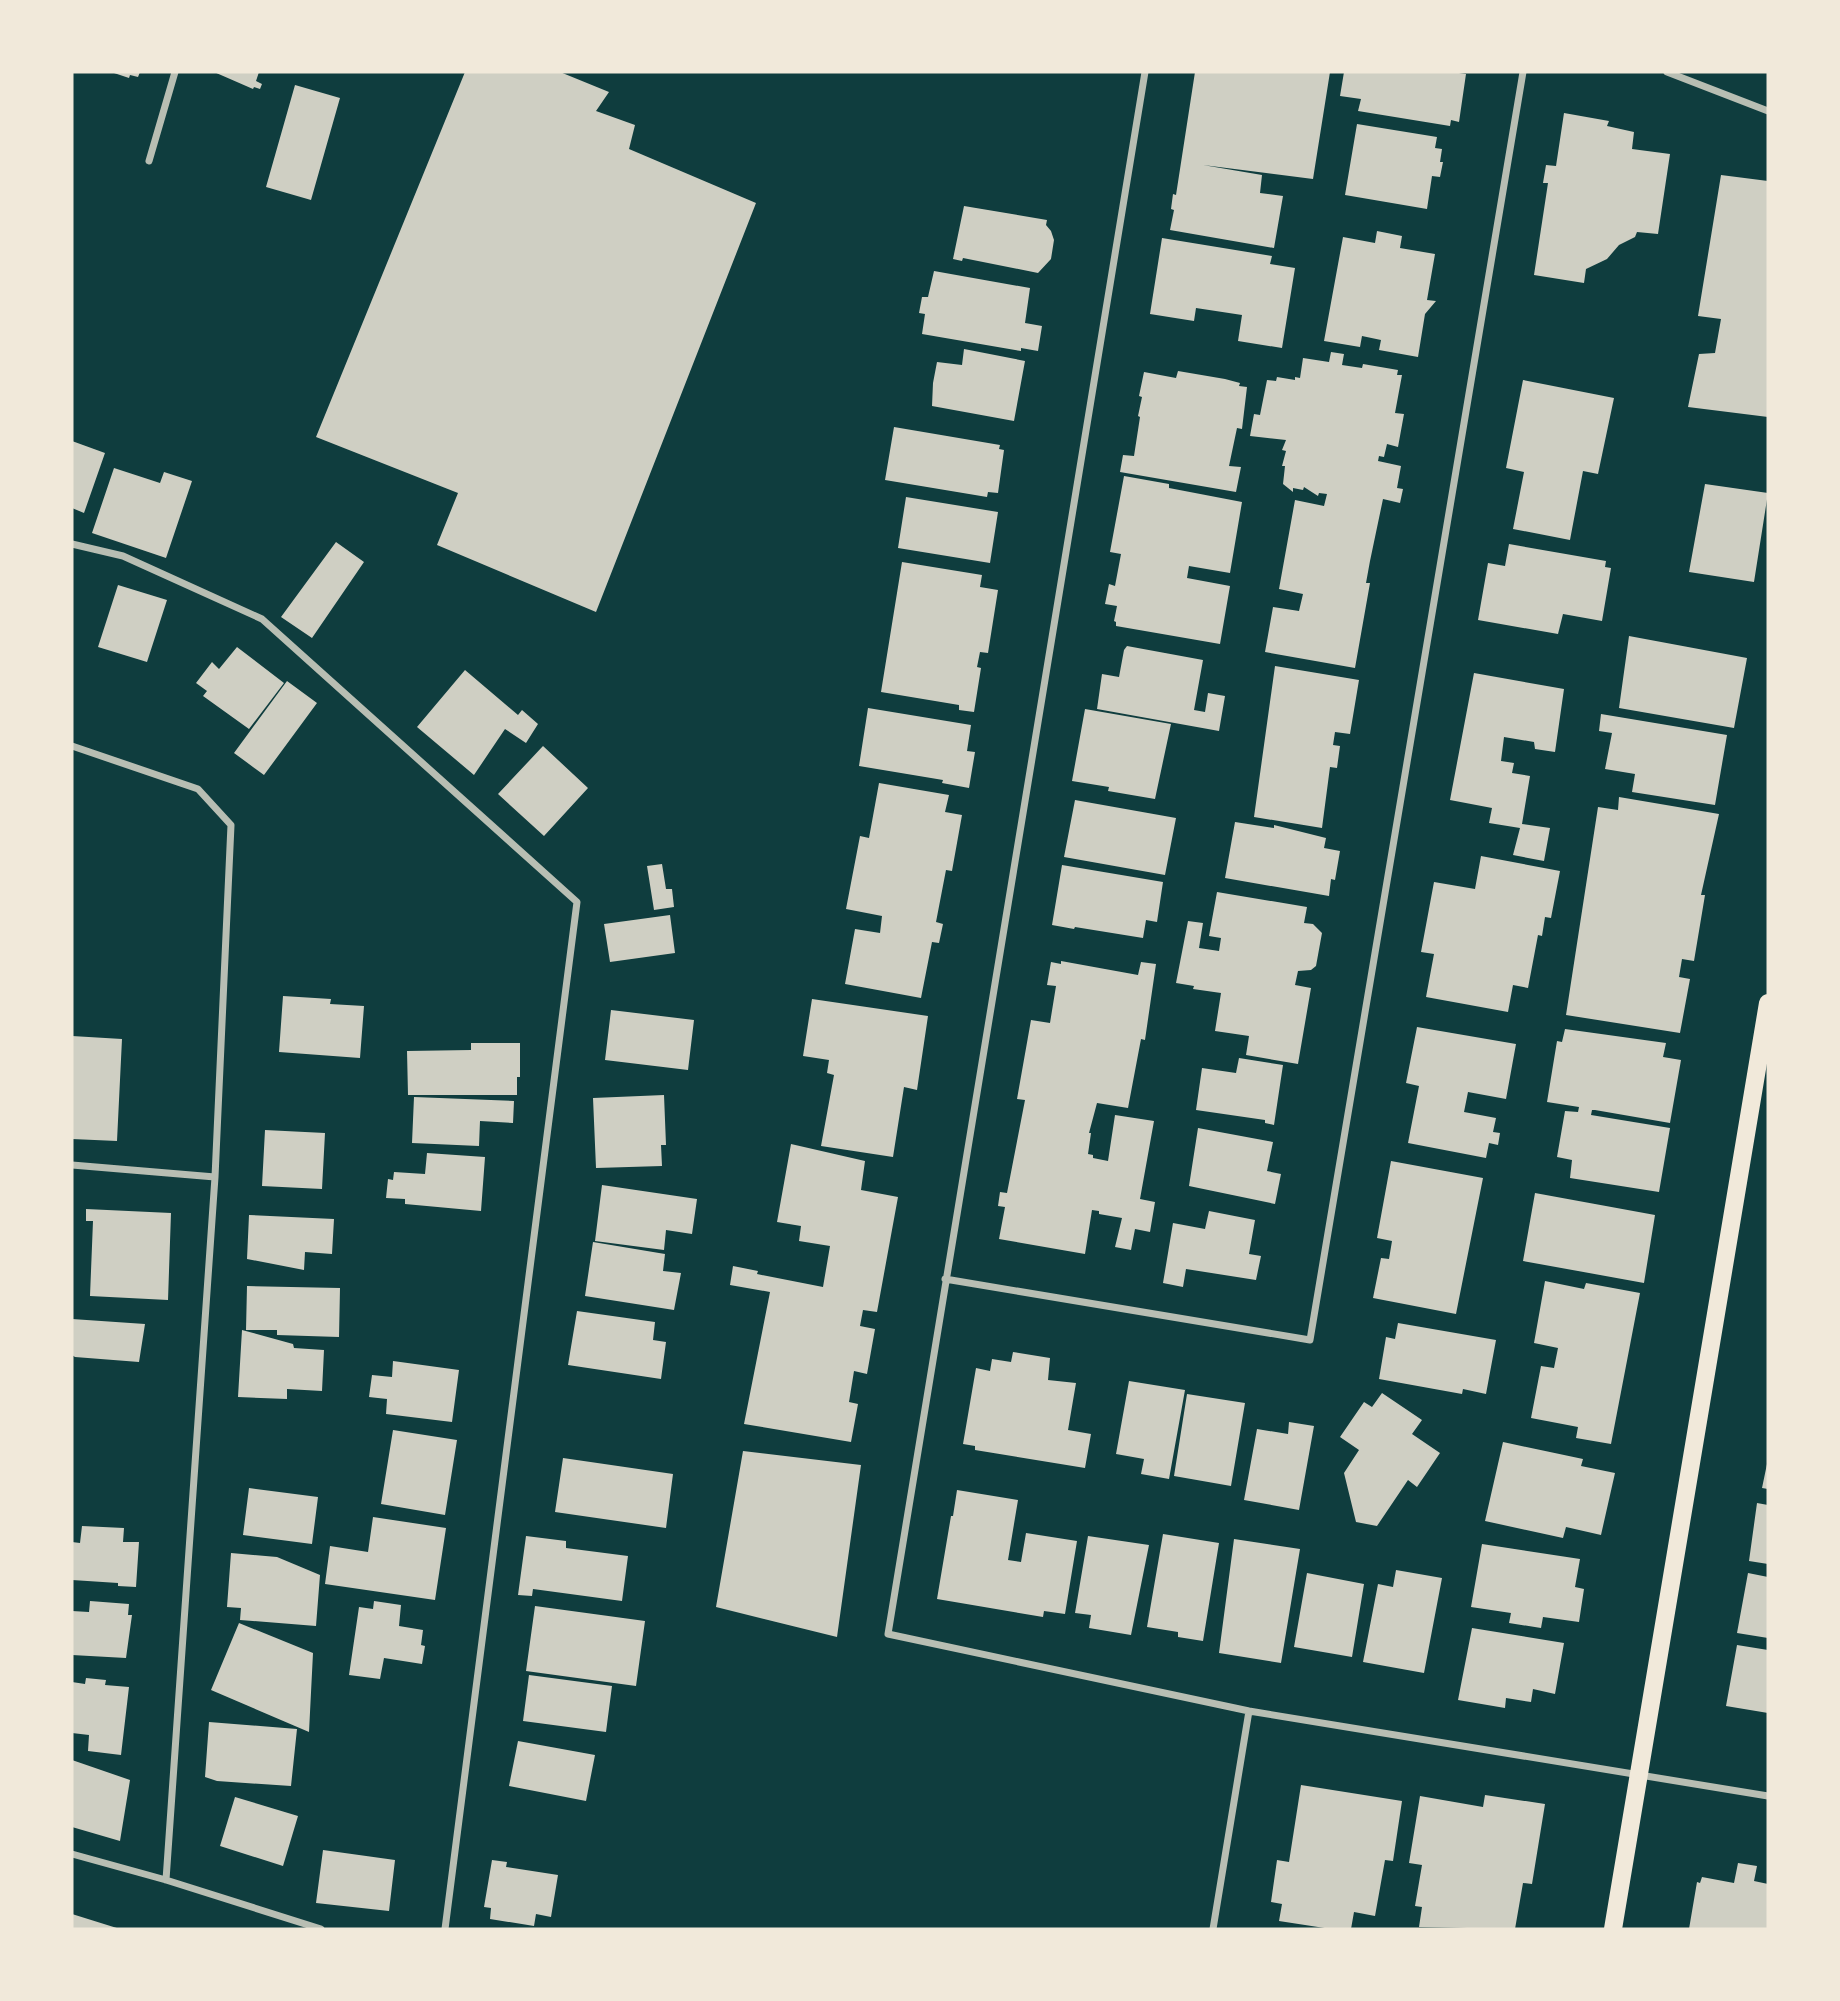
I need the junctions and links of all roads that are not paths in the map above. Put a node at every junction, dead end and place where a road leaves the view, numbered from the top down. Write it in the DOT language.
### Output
graph roads {
  1 [pos="175,72"];
  2 [pos="1146,72"];
  3 [pos="1524,72"];
  4 [pos="1667,72"];
  5 [pos="1768,111"];
  6 [pos="149,161"];
  7 [pos="72,544"];
  8 [pos="72,746"];
  9 [pos="1768,1003"];
  10 [pos="72,1166"];
  11 [pos="215,1177"];
  12 [pos="945,1279"];
  13 [pos="1248,1711"];
  14 [pos="1639,1773"];
  15 [pos="1768,1796"];
  16 [pos="72,1854"];
  17 [pos="166,1880"];
  18 [pos="321,1929"];
  19 [pos="446,1929"];
  20 [pos="1213,1929"];
  21 [pos="1613,1929"];
  1 -- 6 [label="street"];
  2 -- 12 [label="street"];
  3 -- 12 [label="street"];
  4 -- 5 [label="street"];
  7 -- 19 [label="street"];
  8 -- 11 [label="street"];
  9 -- 14 [label="main road"];
  10 -- 11 [label="street"];
  11 -- 17 [label="street"];
  12 -- 13 [label="street"];
  13 -- 14 [label="street"];
  13 -- 20 [label="street"];
  14 -- 15 [label="street"];
  14 -- 21 [label="main road"];
  16 -- 17 [label="street"];
  17 -- 18 [label="street"];
}
